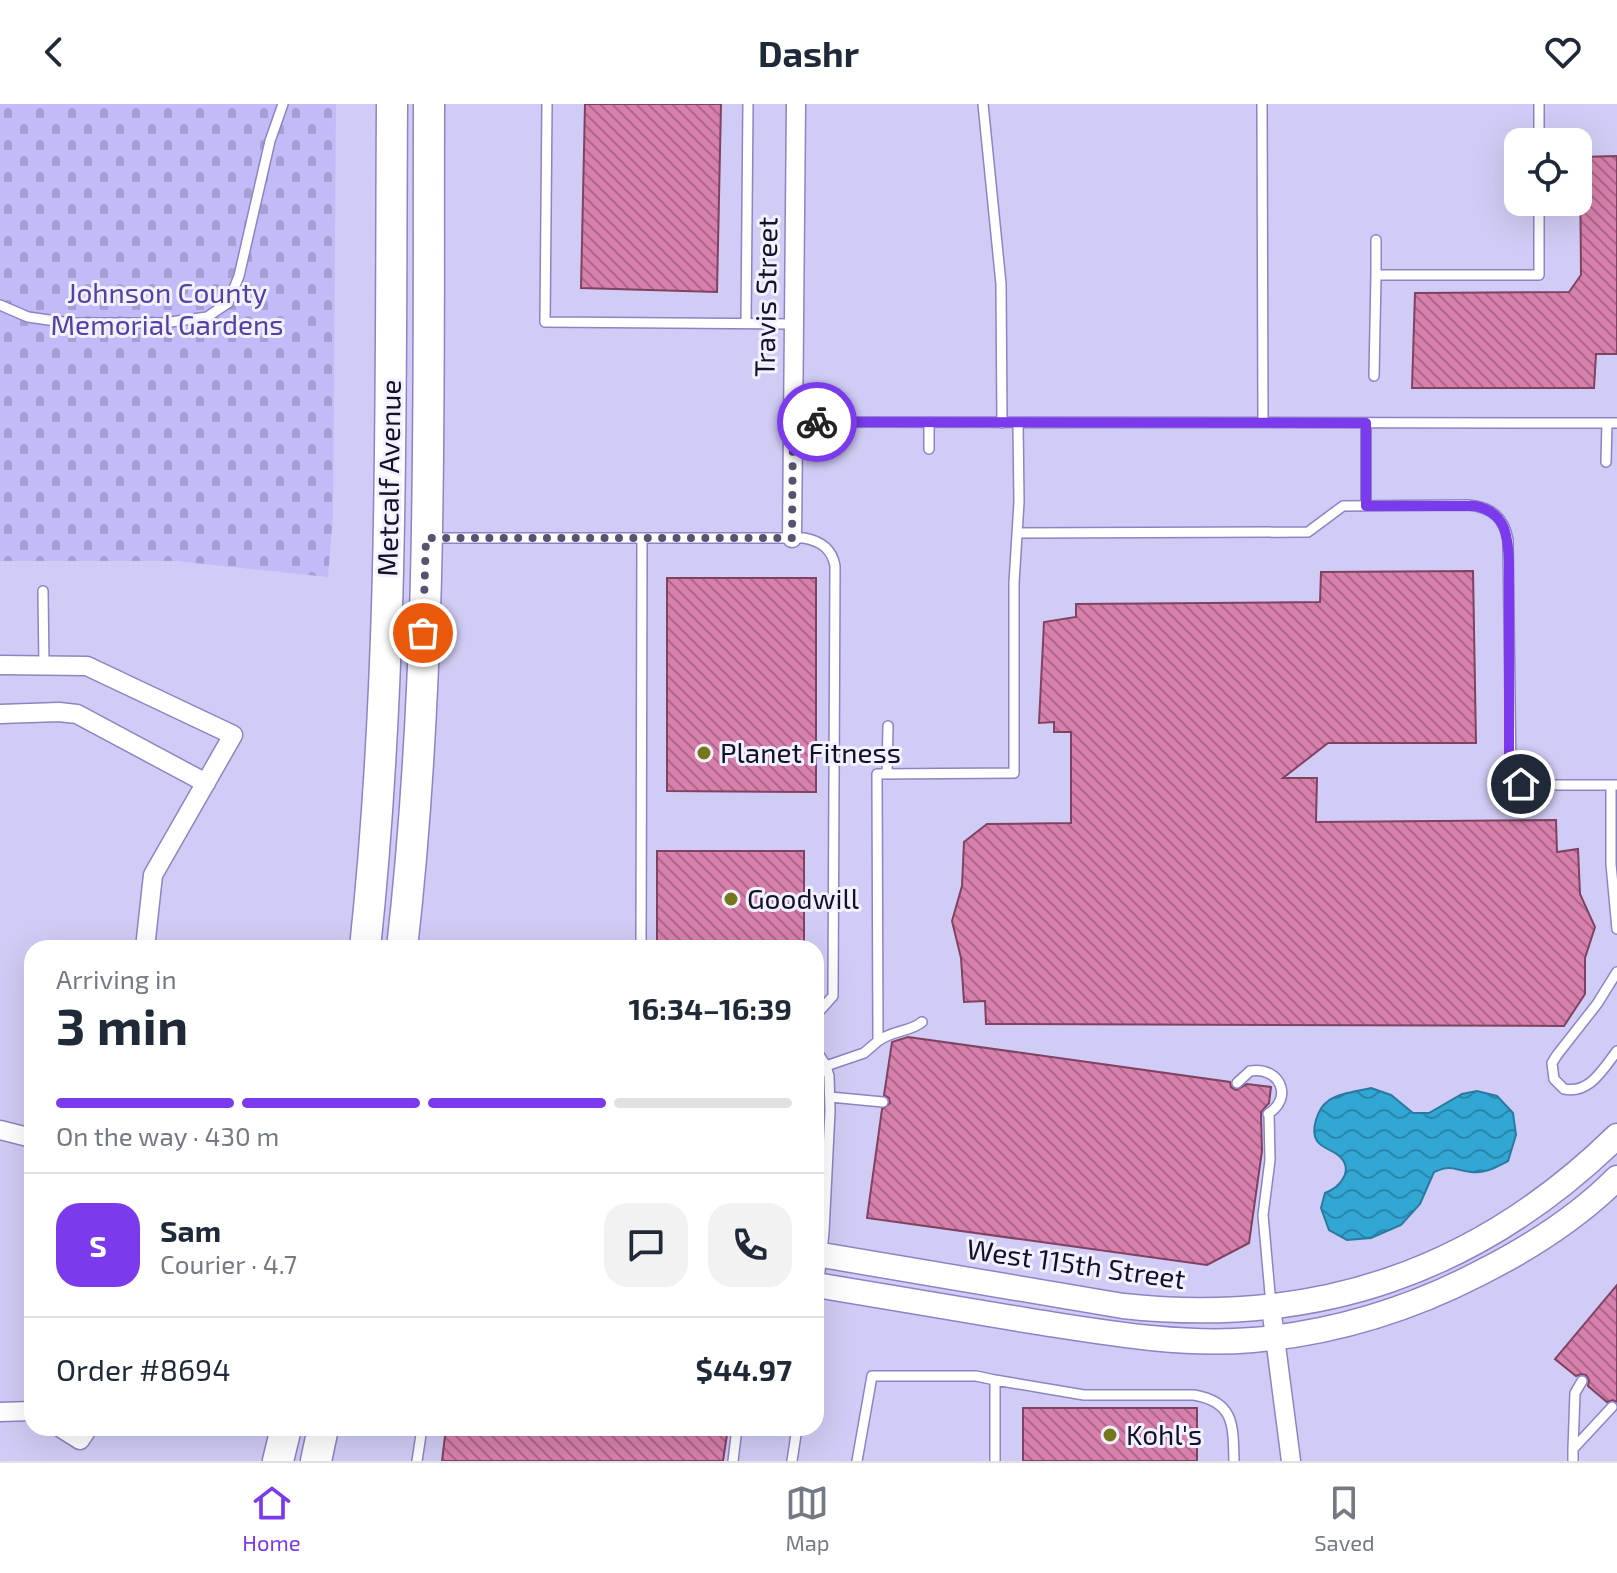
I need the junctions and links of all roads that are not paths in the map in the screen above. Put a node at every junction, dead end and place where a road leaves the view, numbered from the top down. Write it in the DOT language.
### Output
graph roads {
  1 [pos="283,104"];
  2 [pos="392,104"];
  3 [pos="429,104"];
  4 [pos="547,104"];
  5 [pos="748,104"];
  6 [pos="796,104"];
  7 [pos="983,104"];
  8 [pos="1262,104"];
  9 [pos="1539,104"];
  10 [pos="1539,128"];
  11 [pos="1539,216"];
  12 [pos="1376,240"];
  13 [pos="1376,275"];
  14 [pos="0,305"];
  15 [pos="746,323"];
  16 [pos="794,324"];
  17 [pos="1374,376"];
  18 [pos="793,422"];
  19 [pos="929,422"];
  20 [pos="1263,422"];
  21 [pos="1002,423"];
  22 [pos="1018,423"];
  23 [pos="1366,423"];
  24 [pos="1612,423"];
  25 [pos="929,449"];
  26 [pos="1606,462"];
  27 [pos="1366,506"];
  28 [pos="1018,533"];
  29 [pos="426,538"];
  30 [pos="792,538"];
  31 [pos="642,539"];
  32 [pos="43,591"];
  33 [pos="0,665"];
  34 [pos="44,666"];
  35 [pos="0,714"];
  36 [pos="888,726"];
  37 [pos="887,774"];
  38 [pos="206,783"];
  39 [pos="1614,785"];
  40 [pos="1614,823"];
  41 [pos="1617,929"];
  42 [pos="146,940"];
  43 [pos="366,940"];
  44 [pos="403,940"];
  45 [pos="641,940"];
  46 [pos="1617,972"];
  47 [pos="824,1006"];
  48 [pos="922,1022"];
  49 [pos="878,1041"];
  50 [pos="1617,1051"];
  51 [pos="824,1063"];
  52 [pos="826,1066"];
  53 [pos="1237,1083"];
  54 [pos="830,1097"];
  55 [pos="883,1102"];
  56 [pos="0,1130"];
  57 [pos="24,1136"];
  58 [pos="1617,1136"];
  59 [pos="1617,1178"];
  60 [pos="824,1183"];
  61 [pos="824,1255"];
  62 [pos="824,1286"];
  63 [pos="1271,1307"];
  64 [pos="1275,1337"];
  65 [pos="995,1380"];
  66 [pos="1582,1381"];
  67 [pos="1612,1407"];
  68 [pos="24,1411"];
  69 [pos="0,1412"];
  70 [pos="284,1436"];
  71 [pos="321,1436"];
  72 [pos="421,1436"];
  73 [pos="736,1436"];
  74 [pos="796,1436"];
  75 [pos="1573,1449"];
  76 [pos="278,1461"];
  77 [pos="316,1461"];
  78 [pos="417,1461"];
  79 [pos="733,1461"];
  80 [pos="792,1461"];
  81 [pos="857,1461"];
  82 [pos="995,1461"];
  83 [pos="1234,1461"];
  84 [pos="1291,1461"];
  85 [pos="1573,1461"];
  1 -- 14 [label="lane"];
  2 -- 43 [label="main road, Metcalf Avenue"];
  3 -- 29 [label="main road, Metcalf Avenue"];
  4 -- 15 [label="lane"];
  5 -- 15 [label="lane"];
  6 -- 16 [label="street, Travis Street"];
  7 -- 21 [label="lane"];
  8 -- 20 [label="lane"];
  9 -- 10 [label="lane"];
  11 -- 13 [label="lane"];
  12 -- 13 [label="lane"];
  13 -- 17 [label="lane"];
  15 -- 16 [label="lane"];
  16 -- 18 [label="street, Travis Street"];
  18 -- 19 [label="lane"];
  18 -- 30 [label="street, Travis Street"];
  19 -- 21 [label="lane"];
  19 -- 25 [label="lane"];
  20 -- 22 [label="lane"];
  20 -- 23 [label="lane"];
  21 -- 22 [label="lane"];
  22 -- 28 [label="lane"];
  23 -- 24 [label="lane"];
  23 -- 27 [label="lane"];
  24 -- 26 [label="lane"];
  27 -- 28 [label="lane"];
  27 -- 39 [label="lane"];
  28 -- 37 [label="lane"];
  29 -- 31 [label="lane"];
  29 -- 44 [label="main road, Metcalf Avenue"];
  30 -- 31 [label="lane"];
  30 -- 47 [label="lane"];
  31 -- 45 [label="lane"];
  32 -- 34 [label="lane"];
  33 -- 34 [label="street"];
  34 -- 38 [label="street"];
  35 -- 38 [label="street"];
  36 -- 37 [label="lane"];
  37 -- 49 [label="lane"];
  38 -- 42 [label="street"];
  39 -- 40 [label="lane"];
  40 -- 41 [label="lane"];
  46 -- 50 [label="lane"];
  48 -- 49 [label="lane"];
  49 -- 52 [label="lane"];
  51 -- 52 [label="lane"];
  52 -- 54 [label="lane"];
  53 -- 63 [label="lane"];
  54 -- 55 [label="lane"];
  54 -- 60 [label="lane"];
  56 -- 57 [label="street"];
  58 -- 63 [label="street, West 115th Street"];
  59 -- 64 [label="street"];
  61 -- 63 [label="street, West 115th Street"];
  62 -- 64 [label="street"];
  63 -- 64 [label="street"];
  64 -- 84 [label="street"];
  65 -- 81 [label="lane"];
  65 -- 82 [label="lane"];
  65 -- 83 [label="lane"];
  66 -- 75 [label="lane"];
  67 -- 75 [label="lane"];
  68 -- 69 [label="street"];
  70 -- 76 [label="main road"];
  71 -- 77 [label="main road"];
  72 -- 78 [label="lane"];
  73 -- 79 [label="lane"];
  74 -- 80 [label="lane"];
  75 -- 85 [label="lane"];
}
